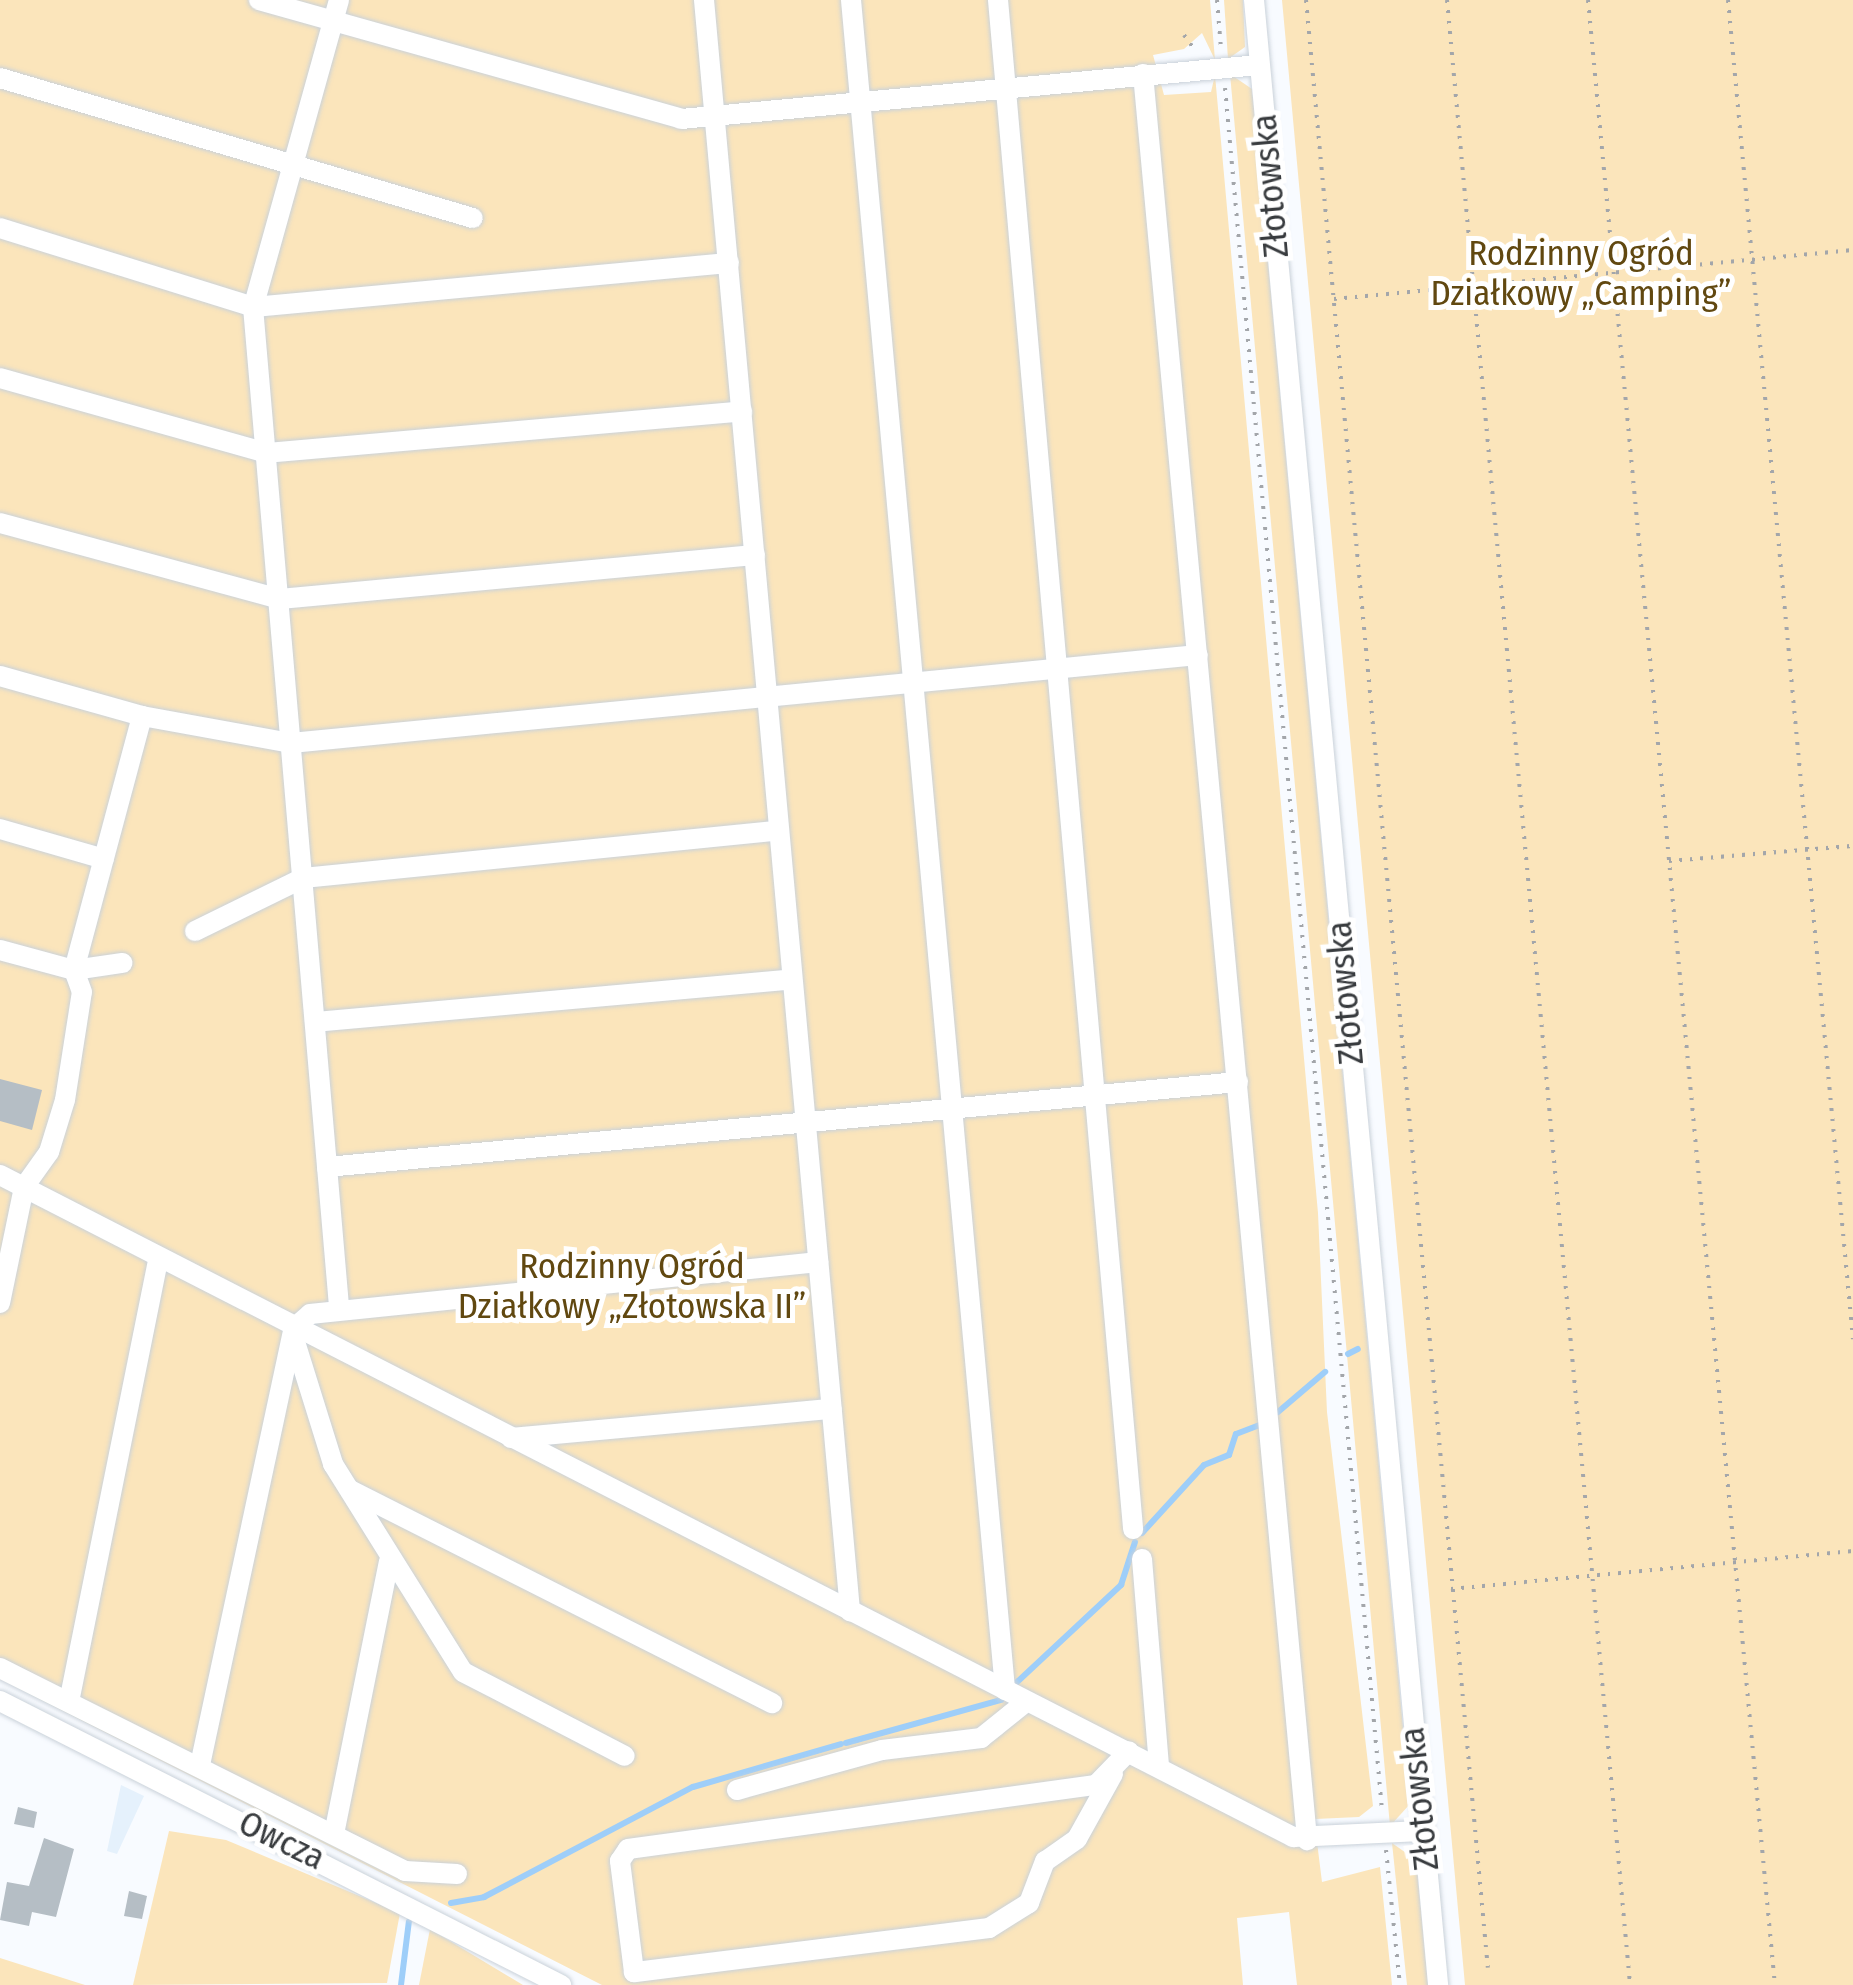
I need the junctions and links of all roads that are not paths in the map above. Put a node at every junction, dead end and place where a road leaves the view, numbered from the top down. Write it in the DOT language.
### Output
graph roads {
  1 [pos="259,0"];
  2 [pos="338,0"];
  3 [pos="704,0"];
  4 [pos="851,0"];
  5 [pos="998,0"];
  6 [pos="1254,0"];
  7 [pos="332,22"];
  8 [pos="1259,65"];
  9 [pos="1149,74"];
  10 [pos="0,78"];
  11 [pos="1009,88"];
  12 [pos="860,99"];
  13 [pos="716,114"];
  14 [pos="291,162"];
  15 [pos="473,218"];
  16 [pos="0,228"];
  17 [pos="729,264"];
  18 [pos="253,307"];
  19 [pos="0,378"];
  20 [pos="742,411"];
  21 [pos="266,453"];
  22 [pos="0,522"];
  23 [pos="755,556"];
  24 [pos="279,599"];
  25 [pos="1198,654"];
  26 [pos="1056,670"];
  27 [pos="0,676"];
  28 [pos="914,683"];
  29 [pos="768,698"];
  30 [pos="142,716"];
  31 [pos="292,743"];
  32 [pos="0,829"];
  33 [pos="778,831"];
  34 [pos="104,859"];
  35 [pos="303,878"];
  36 [pos="195,930"];
  37 [pos="0,950"];
  38 [pos="122,963"];
  39 [pos="74,970"];
  40 [pos="789,980"];
  41 [pos="315,1022"];
  42 [pos="1238,1082"];
  43 [pos="1097,1094"];
  44 [pos="953,1108"];
  45 [pos="806,1122"];
  46 [pos="327,1166"];
  47 [pos="0,1175"];
  48 [pos="24,1187"];
  49 [pos="158,1260"];
  50 [pos="818,1262"];
  51 [pos="0,1302"];
  52 [pos="339,1306"];
  53 [pos="294,1328"];
  54 [pos="832,1409"];
  55 [pos="511,1438"];
  56 [pos="350,1490"];
  57 [pos="1132,1529"];
  58 [pos="1142,1559"];
  59 [pos="389,1561"];
  60 [pos="850,1611"];
  61 [pos="0,1668"];
  62 [pos="1005,1690"];
  63 [pos="0,1701"];
  64 [pos="69,1702"];
  65 [pos="1026,1702"];
  66 [pos="772,1703"];
  67 [pos="1129,1751"];
  68 [pos="625,1756"];
  69 [pos="200,1765"];
  70 [pos="1159,1766"];
  71 [pos="1113,1774"];
  72 [pos="737,1790"];
  73 [pos="1422,1831"];
  74 [pos="334,1834"];
  75 [pos="1312,1841"];
  76 [pos="457,1874"];
  77 [pos="630,1980"];
  78 [pos="561,1985"];
  79 [pos="1438,1985"];
  1 -- 7 [label="street"];
  2 -- 7 [label="street"];
  3 -- 13 [label="street"];
  4 -- 12 [label="street"];
  5 -- 11 [label="street"];
  6 -- 8 [label="street, Złotowska"];
  7 -- 13 [label="street"];
  7 -- 14 [label="street"];
  8 -- 9 [label="street"];
  8 -- 73 [label="street, Złotowska"];
  9 -- 11 [label="street"];
  9 -- 25 [label="street"];
  10 -- 14 [label="street"];
  11 -- 12 [label="street"];
  11 -- 26 [label="street"];
  12 -- 13 [label="street"];
  12 -- 28 [label="street"];
  13 -- 17 [label="street"];
  14 -- 15 [label="street"];
  14 -- 18 [label="street"];
  16 -- 18 [label="street"];
  17 -- 18 [label="street"];
  17 -- 20 [label="street"];
  18 -- 21 [label="street"];
  19 -- 21 [label="street"];
  20 -- 21 [label="street"];
  20 -- 23 [label="street"];
  21 -- 24 [label="street"];
  22 -- 24 [label="street"];
  23 -- 24 [label="street"];
  23 -- 29 [label="street"];
  24 -- 31 [label="street"];
  25 -- 26 [label="street"];
  25 -- 42 [label="street"];
  26 -- 28 [label="street"];
  26 -- 43 [label="street"];
  27 -- 30 [label="street"];
  28 -- 29 [label="street"];
  28 -- 44 [label="street"];
  29 -- 31 [label="street"];
  29 -- 33 [label="street"];
  30 -- 31 [label="street"];
  30 -- 34 [label="street"];
  31 -- 35 [label="street"];
  32 -- 34 [label="street"];
  33 -- 35 [label="street"];
  33 -- 40 [label="street"];
  34 -- 39 [label="street"];
  35 -- 36 [label="street"];
  35 -- 41 [label="street"];
  37 -- 39 [label="street"];
  38 -- 39 [label="street"];
  39 -- 48 [label="street"];
  40 -- 41 [label="street"];
  40 -- 45 [label="street"];
  41 -- 46 [label="street"];
  42 -- 43 [label="street"];
  42 -- 75 [label="street"];
  43 -- 44 [label="street"];
  43 -- 57 [label="street"];
  44 -- 45 [label="street"];
  44 -- 62 [label="street"];
  45 -- 46 [label="street"];
  45 -- 50 [label="street"];
  46 -- 52 [label="street"];
  47 -- 48 [label="street"];
  48 -- 49 [label="street"];
  48 -- 51 [label="street"];
  49 -- 53 [label="street"];
  49 -- 64 [label="street"];
  50 -- 52 [label="street"];
  50 -- 54 [label="street"];
  52 -- 53 [label="street"];
  53 -- 55 [label="street"];
  53 -- 56 [label="street"];
  53 -- 69 [label="street"];
  54 -- 55 [label="street"];
  54 -- 60 [label="street"];
  55 -- 60 [label="street"];
  56 -- 59 [label="street"];
  56 -- 66 [label="street"];
  58 -- 70 [label="street"];
  59 -- 68 [label="street"];
  59 -- 74 [label="street"];
  60 -- 62 [label="street"];
  61 -- 64 [label="street"];
  62 -- 65 [label="street"];
  63 -- 78 [label="street, Owcza"];
  64 -- 69 [label="street"];
  65 -- 67 [label="street"];
  65 -- 72 [label="street"];
  67 -- 70 [label="street"];
  67 -- 71 [label="street"];
  69 -- 74 [label="street"];
  70 -- 75 [label="street"];
  71 -- 77 [label="street"];
  71 -- 77 [label="street"];
  73 -- 75 [label="street"];
  73 -- 79 [label="street, Złotowska"];
  74 -- 76 [label="street"];
}
